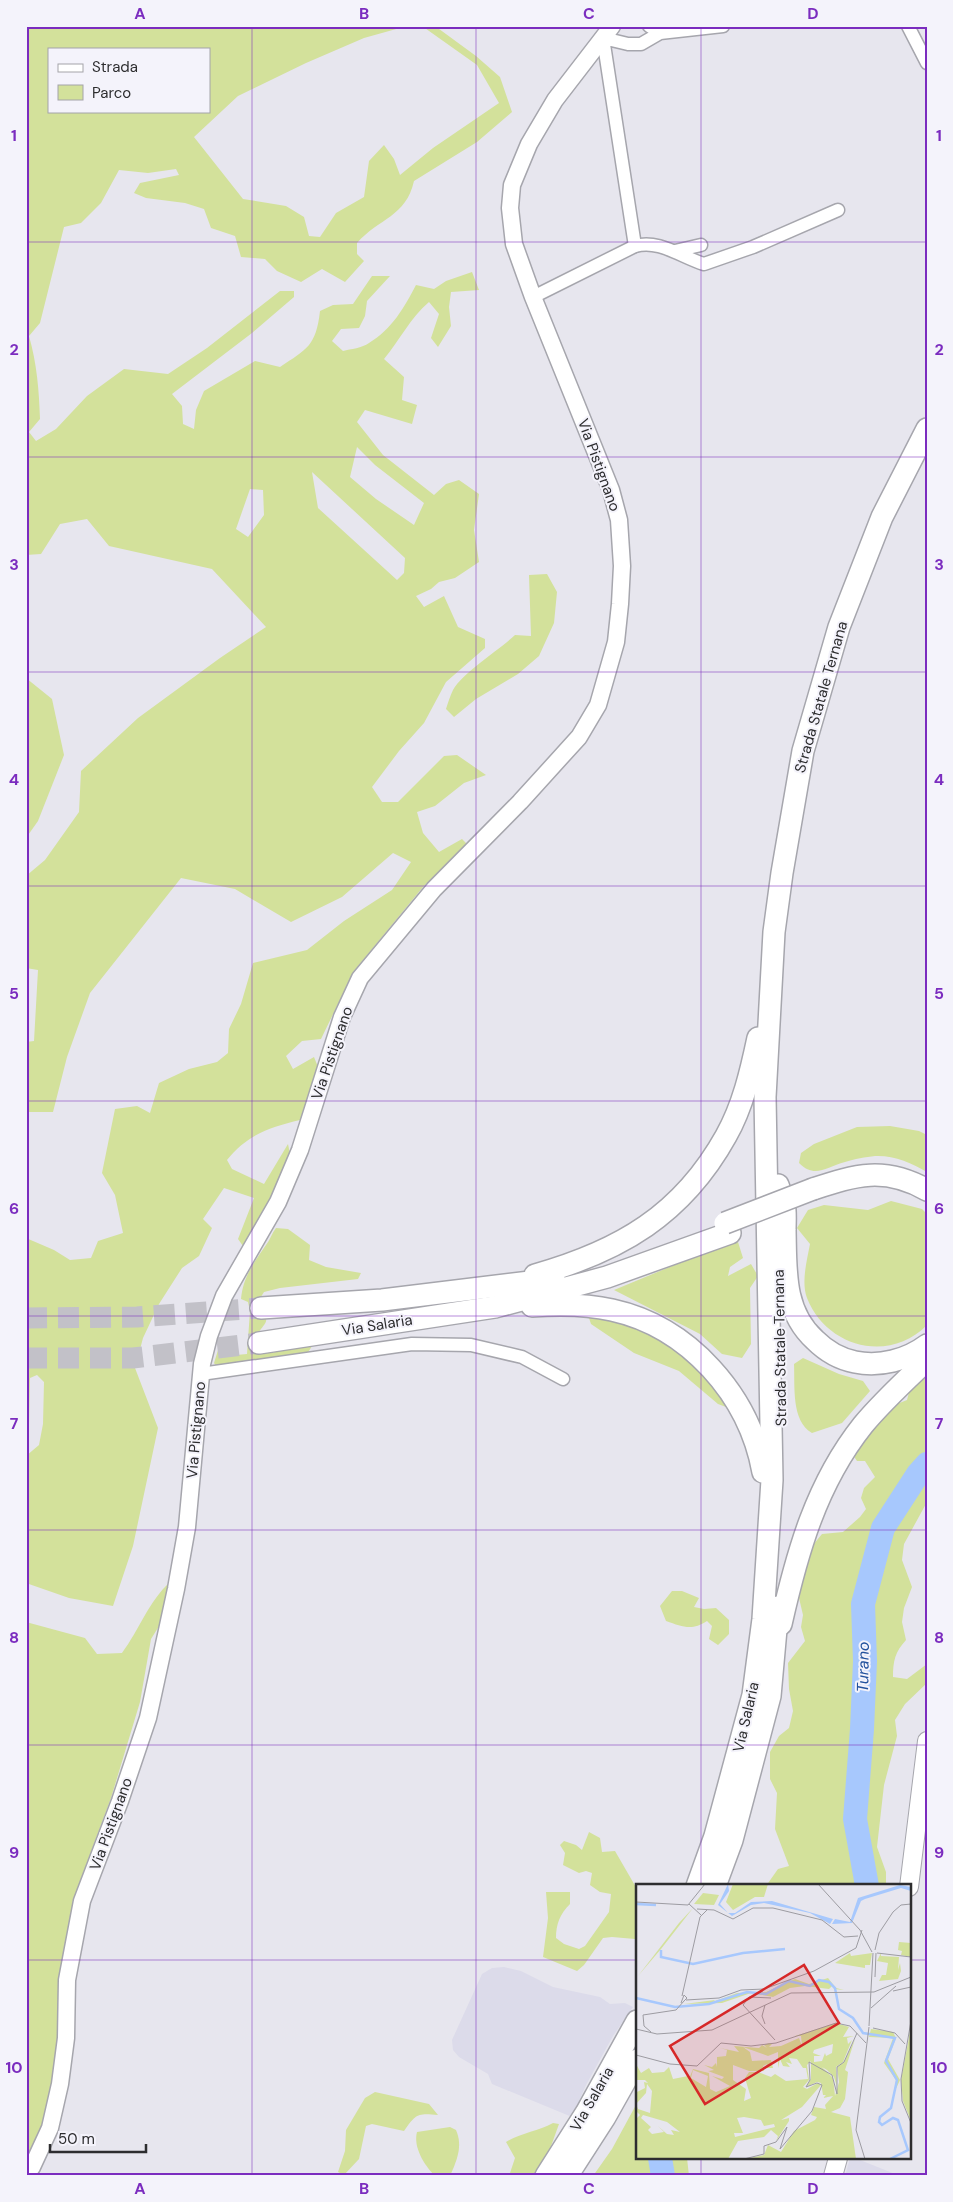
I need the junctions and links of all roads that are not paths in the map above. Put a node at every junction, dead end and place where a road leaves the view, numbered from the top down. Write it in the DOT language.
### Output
graph roads {
  1 [pos="649,26"];
  2 [pos="723,26"];
  3 [pos="908,26"];
  4 [pos="608,32"];
  5 [pos="660,33"];
  6 [pos="927,63"];
  7 [pos="838,210"];
  8 [pos="701,245"];
  9 [pos="635,246"];
  10 [pos="675,251"];
  11 [pos="533,297"];
  12 [pos="927,429"];
  13 [pos="770,990"];
  14 [pos="768,1040"];
  15 [pos="777,1182"];
  16 [pos="927,1190"];
  17 [pos="814,1195"];
  18 [pos="927,1202"];
  19 [pos="494,1297"];
  20 [pos="261,1308"];
  21 [pos="259,1343"];
  22 [pos="927,1345"];
  23 [pos="927,1360"];
  24 [pos="201,1374"];
  25 [pos="563,1379"];
  26 [pos="770,1543"];
  27 [pos="774,1656"];
  28 [pos="927,1742"];
  29 [pos="698,1884"];
  30 [pos="716,1884"];
  31 [pos="909,1884"];
  32 [pos="636,2023"];
  33 [pos="636,2062"];
  34 [pos="837,2160"];
  35 [pos="26,2175"];
  36 [pos="546,2176"];
  37 [pos="567,2176"];
  38 [pos="833,2176"];
  1 -- 5 [label="street"];
  2 -- 5 [label="street"];
  3 -- 6 [label="street"];
  4 -- 5 [label="street"];
  4 -- 9 [label="street"];
  4 -- 11 [label="street, Via Pistignano"];
  7 -- 10 [label="street"];
  8 -- 10 [label="street"];
  9 -- 10 [label="street"];
  9 -- 11 [label="street"];
  11 -- 24 [label="street, Via Pistignano"];
  12 -- 13 [label="highway, Strada Statale Ternana"];
  13 -- 14 [label="highway, Strada Statale Ternana"];
  13 -- 19 [label="highway"];
  14 -- 15 [label="highway, Strada Statale Ternana"];
  14 -- 26 [label="highway, Strada Statale Ternana"];
  15 -- 22 [label="highway"];
  15 -- 27 [label="highway, Strada Statale Ternana"];
  16 -- 17 [label="highway"];
  17 -- 18 [label="highway"];
  17 -- 19 [label="highway"];
  19 -- 20 [label="highway, Via Salaria"];
  19 -- 21 [label="highway, Via Salaria"];
  19 -- 26 [label="highway"];
  23 -- 27 [label="highway"];
  24 -- 25 [label="street"];
  24 -- 35 [label="street, Via Pistignano"];
  26 -- 29 [label="highway, Via Salaria"];
  27 -- 30 [label="highway, Via Salaria"];
  28 -- 31 [label="main road"];
  32 -- 36 [label="highway, Via Salaria"];
  33 -- 37 [label="highway, Via Salaria"];
  34 -- 38 [label="main road"];
}
